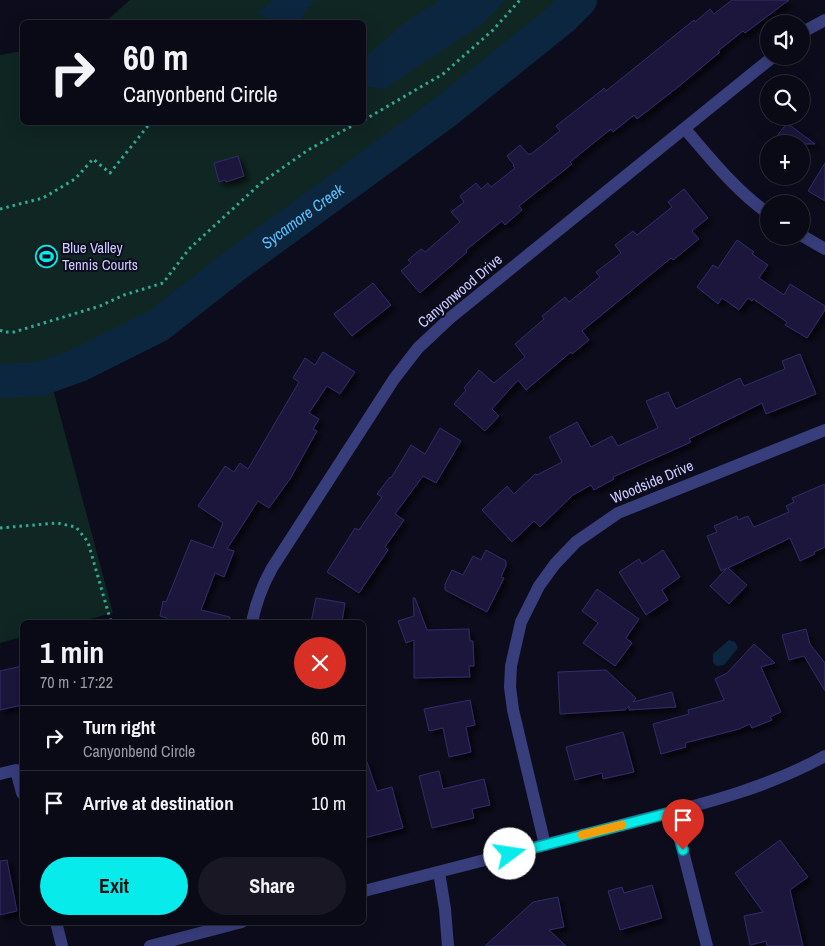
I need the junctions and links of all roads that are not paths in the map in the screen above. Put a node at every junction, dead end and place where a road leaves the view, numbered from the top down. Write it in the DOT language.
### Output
graph roads {
  1 [pos="825,20"];
  2 [pos="810,28"];
  3 [pos="763,65"];
  4 [pos="685,129"];
  5 [pos="760,207"];
  6 [pos="810,241"];
  7 [pos="825,250"];
  8 [pos="825,430"];
  9 [pos="252,620"];
  10 [pos="825,756"];
  11 [pos="0,774"];
  12 [pos="20,785"];
  13 [pos="673,812"];
  14 [pos="545,845"];
  15 [pos="439,872"];
  16 [pos="366,890"];
  17 [pos="57,925"];
  18 [pos="230,925"];
  19 [pos="62,946"];
  20 [pos="150,946"];
  21 [pos="448,946"];
  22 [pos="707,946"];
  1 -- 2 [label="street"];
  3 -- 4 [label="street, Canyonwood Drive"];
  4 -- 5 [label="street"];
  4 -- 9 [label="street, Canyonwood Drive"];
  6 -- 7 [label="street"];
  8 -- 14 [label="street, Woodside Drive"];
  10 -- 13 [label="street"];
  11 -- 12 [label="street"];
  13 -- 14 [label="street"];
  13 -- 22 [label="street"];
  14 -- 15 [label="street"];
  15 -- 16 [label="street"];
  15 -- 21 [label="street"];
  17 -- 19 [label="street"];
  18 -- 20 [label="street"];
}
